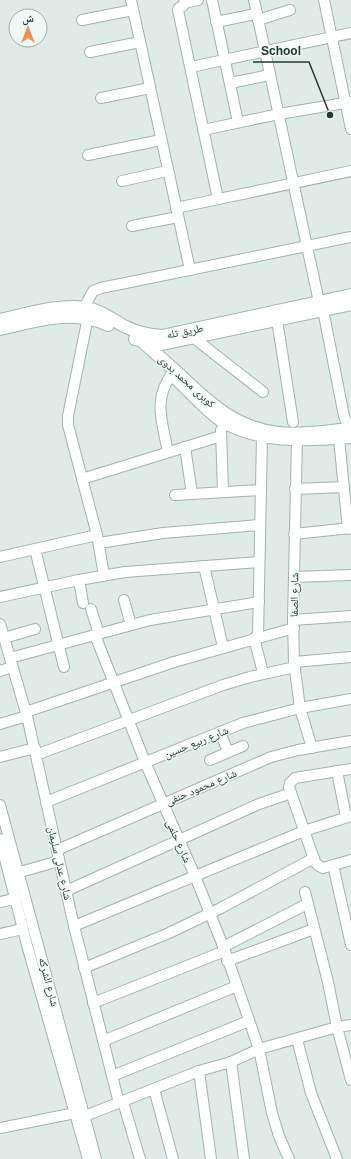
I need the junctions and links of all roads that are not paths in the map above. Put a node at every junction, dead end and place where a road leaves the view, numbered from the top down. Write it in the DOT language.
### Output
graph roads {
  1 [pos="198,0"];
  2 [pos="212,0"];
  3 [pos="254,0"];
  4 [pos="324,0"];
  5 [pos="183,2"];
  6 [pos="132,5"];
  7 [pos="290,10"];
  8 [pos="257,17"];
  9 [pos="82,20"];
  10 [pos="216,22"];
  11 [pos="351,33"];
  12 [pos="332,37"];
  13 [pos="140,42"];
  14 [pos="265,51"];
  15 [pos="90,52"];
  16 [pos="225,60"];
  17 [pos="191,67"];
  18 [pos="270,75"];
  19 [pos="230,83"];
  20 [pos="150,88"];
  21 [pos="102,98"];
  22 [pos="348,103"];
  23 [pos="279,114"];
  24 [pos="238,122"];
  25 [pos="351,129"];
  26 [pos="203,130"];
  27 [pos="161,140"];
  28 [pos="88,155"];
  29 [pos="167,171"];
  30 [pos="351,171"];
  31 [pos="122,181"];
  32 [pos="293,184"];
  33 [pos="218,199"];
  34 [pos="177,213"];
  35 [pos="132,226"];
  36 [pos="351,237"];
  37 [pos="307,246"];
  38 [pos="190,270"];
  39 [pos="350,302"];
  40 [pos="321,306"];
  41 [pos="86,313"];
  42 [pos="0,320"];
  43 [pos="277,320"];
  44 [pos="0,330"];
  45 [pos="194,338"];
  46 [pos="150,340"];
  47 [pos="173,373"];
  48 [pos="263,392"];
  49 [pos="221,421"];
  50 [pos="293,422"];
  51 [pos="351,424"];
  52 [pos="351,429"];
  53 [pos="221,436"];
  54 [pos="262,437"];
  55 [pos="351,438"];
  56 [pos="339,439"];
  57 [pos="297,440"];
  58 [pos="185,447"];
  59 [pos="168,452"];
  60 [pos="82,480"];
  61 [pos="344,487"];
  62 [pos="295,489"];
  63 [pos="261,490"];
  64 [pos="222,492"];
  65 [pos="192,494"];
  66 [pos="174,496"];
  67 [pos="260,525"];
  68 [pos="349,528"];
  69 [pos="294,534"];
  70 [pos="98,539"];
  71 [pos="35,549"];
  72 [pos="0,557"];
  73 [pos="260,562"];
  74 [pos="204,566"];
  75 [pos="104,575"];
  76 [pos="351,575"];
  77 [pos="294,577"];
  78 [pos="79,580"];
  79 [pos="45,587"];
  80 [pos="0,597"];
  81 [pos="124,600"];
  82 [pos="259,602"];
  83 [pos="214,608"];
  84 [pos="351,616"];
  85 [pos="0,624"];
  86 [pos="293,624"];
  87 [pos="132,625"];
  88 [pos="35,629"];
  89 [pos="97,635"];
  90 [pos="4,638"];
  91 [pos="256,638"];
  92 [pos="59,645"];
  93 [pos="223,647"];
  94 [pos="351,657"];
  95 [pos="11,662"];
  96 [pos="294,664"];
  97 [pos="64,667"];
  98 [pos="0,671"];
  99 [pos="263,673"];
  100 [pos="113,682"];
  101 [pos="351,699"];
  102 [pos="300,708"];
  103 [pos="26,714"];
  104 [pos="128,720"];
  105 [pos="0,724"];
  106 [pos="220,732"];
  107 [pos="351,741"];
  108 [pos="243,746"];
  109 [pos="312,748"];
  110 [pos="36,751"];
  111 [pos="228,752"];
  112 [pos="0,757"];
  113 [pos="210,760"];
  114 [pos="145,762"];
  115 [pos="351,769"];
  116 [pos="337,771"];
  117 [pos="291,793"];
  118 [pos="46,802"];
  119 [pos="163,803"];
  120 [pos="0,805"];
  121 [pos="348,816"];
  122 [pos="304,831"];
  123 [pos="0,839"];
  124 [pos="179,840"];
  125 [pos="57,850"];
  126 [pos="314,858"];
  127 [pos="351,860"];
  128 [pos="59,861"];
  129 [pos="333,865"];
  130 [pos="13,874"];
  131 [pos="194,876"];
  132 [pos="66,891"];
  133 [pos="305,892"];
  134 [pos="14,899"];
  135 [pos="0,902"];
  136 [pos="308,904"];
  137 [pos="210,914"];
  138 [pos="74,926"];
  139 [pos="23,929"];
  140 [pos="314,929"];
  141 [pos="349,930"];
  142 [pos="0,934"];
  143 [pos="351,945"];
  144 [pos="225,953"];
  145 [pos="84,968"];
  146 [pos="237,986"];
  147 [pos="53,998"];
  148 [pos="43,1001"];
  149 [pos="93,1003"];
  150 [pos="249,1021"];
  151 [pos="351,1025"];
  152 [pos="337,1027"];
  153 [pos="297,1039"];
  154 [pos="103,1041"];
  155 [pos="259,1049"];
  156 [pos="231,1062"];
  157 [pos="199,1071"];
  158 [pos="112,1076"];
  159 [pos="351,1080"];
  160 [pos="154,1089"];
  161 [pos="121,1103"];
  162 [pos="79,1116"];
  163 [pos="0,1128"];
  164 [pos="88,1159"];
  165 [pos="96,1159"];
  166 [pos="140,1159"];
  167 [pos="173,1159"];
  168 [pos="211,1159"];
  169 [pos="244,1159"];
  170 [pos="289,1159"];
  171 [pos="337,1159"];
  1 -- 5 [label="street"];
  2 -- 10 [label="street"];
  3 -- 8 [label="street"];
  4 -- 12 [label="street"];
  5 -- 17 [label="street"];
  6 -- 9 [label="street"];
  6 -- 13 [label="street"];
  7 -- 8 [label="street"];
  8 -- 10 [label="street"];
  8 -- 14 [label="street"];
  10 -- 16 [label="street"];
  11 -- 12 [label="street"];
  12 -- 14 [label="street"];
  12 -- 22 [label="street"];
  13 -- 15 [label="street"];
  13 -- 20 [label="street"];
  14 -- 16 [label="street"];
  14 -- 18 [label="street"];
  16 -- 17 [label="street"];
  16 -- 19 [label="street"];
  17 -- 26 [label="street"];
  18 -- 19 [label="street"];
  18 -- 23 [label="street"];
  19 -- 24 [label="street"];
  20 -- 21 [label="street"];
  20 -- 27 [label="street"];
  22 -- 23 [label="street"];
  22 -- 25 [label="street"];
  23 -- 24 [label="street"];
  23 -- 32 [label="street"];
  24 -- 26 [label="street"];
  26 -- 33 [label="street"];
  27 -- 28 [label="street"];
  27 -- 29 [label="street"];
  29 -- 31 [label="street"];
  29 -- 34 [label="street"];
  30 -- 32 [label="street"];
  32 -- 33 [label="street"];
  32 -- 37 [label="street"];
  33 -- 34 [label="street"];
  34 -- 35 [label="street"];
  34 -- 38 [label="street"];
  36 -- 37 [label="street"];
  37 -- 38 [label="street"];
  37 -- 40 [label="street"];
  38 -- 41 [label="street"];
  39 -- 40 [label="main road, طريق تله"];
  40 -- 43 [label="main road, طريق تله"];
  40 -- 46 [label="main road, طريق تله"];
  40 -- 51 [label="street"];
  41 -- 42 [label="main road, طريق تله"];
  41 -- 44 [label="main road, طريق تله"];
  41 -- 46 [label="main road, طريق تله"];
  41 -- 60 [label="street"];
  43 -- 45 [label="main road, طريق تله"];
  43 -- 50 [label="street"];
  45 -- 46 [label="main road, طريق تله"];
  45 -- 48 [label="street"];
  46 -- 47 [label="main road, كوبرى محمد بدوى"];
  47 -- 49 [label="street"];
  47 -- 52 [label="main road, كوبرى محمد بدوى"];
  47 -- 59 [label="street"];
  49 -- 53 [label="street"];
  49 -- 54 [label="street"];
  53 -- 58 [label="street"];
  53 -- 64 [label="street"];
  54 -- 57 [label="street"];
  54 -- 63 [label="street"];
  55 -- 56 [label="street"];
  56 -- 57 [label="street"];
  56 -- 61 [label="street"];
  57 -- 62 [label="street, شارع الصفا"];
  58 -- 59 [label="street"];
  58 -- 65 [label="street"];
  59 -- 60 [label="street"];
  60 -- 70 [label="street"];
  61 -- 62 [label="street"];
  61 -- 68 [label="street"];
  62 -- 69 [label="street, شارع الصفا"];
  63 -- 64 [label="street"];
  63 -- 67 [label="street"];
  64 -- 65 [label="street"];
  65 -- 66 [label="street"];
  67 -- 70 [label="street"];
  67 -- 73 [label="street"];
  68 -- 69 [label="street"];
  69 -- 77 [label="street, شارع الصفا"];
  70 -- 71 [label="street"];
  70 -- 75 [label="street"];
  71 -- 72 [label="street"];
  71 -- 79 [label="street"];
  73 -- 74 [label="street"];
  73 -- 82 [label="street"];
  74 -- 75 [label="street"];
  74 -- 83 [label="street"];
  75 -- 78 [label="street"];
  76 -- 77 [label="street"];
  77 -- 86 [label="street, شارع الصفا"];
  78 -- 79 [label="street"];
  78 -- 89 [label="street, شارع حلمى"];
  79 -- 80 [label="street"];
  79 -- 92 [label="street"];
  81 -- 87 [label="street"];
  82 -- 83 [label="street"];
  82 -- 91 [label="street"];
  83 -- 87 [label="street"];
  83 -- 93 [label="street"];
  84 -- 86 [label="street"];
  85 -- 90 [label="street, شارع عدلى سليمان"];
  86 -- 91 [label="street"];
  86 -- 96 [label="street, شارع الصفا"];
  87 -- 89 [label="street"];
  88 -- 90 [label="street"];
  89 -- 92 [label="street"];
  89 -- 100 [label="street, شارع حلمى"];
  90 -- 95 [label="street, شارع عدلى سليمان"];
  91 -- 93 [label="street"];
  91 -- 99 [label="street"];
  92 -- 95 [label="street"];
  92 -- 97 [label="street"];
  93 -- 100 [label="street"];
  94 -- 96 [label="street"];
  95 -- 98 [label="street"];
  95 -- 103 [label="street, شارع عدلى سليمان"];
  96 -- 99 [label="street"];
  96 -- 102 [label="street, شارع الصفا"];
  99 -- 104 [label="street"];
  100 -- 103 [label="street"];
  100 -- 104 [label="street, شارع حلمى"];
  101 -- 102 [label="street, شارع ربيع حسين"];
  102 -- 106 [label="street, شارع ربيع حسين"];
  102 -- 109 [label="street, شارع الصفا"];
  103 -- 105 [label="street"];
  103 -- 110 [label="street, شارع عدلى سليمان"];
  104 -- 110 [label="street"];
  104 -- 114 [label="street, شارع حلمى"];
  106 -- 111 [label="street"];
  106 -- 114 [label="street, شارع ربيع حسين"];
  107 -- 109 [label="street, شارع محمود حنفى"];
  108 -- 111 [label="street"];
  109 -- 119 [label="street, شارع محمود حنفى"];
  110 -- 112 [label="street"];
  110 -- 118 [label="street, شارع عدلى سليمان"];
  111 -- 113 [label="street"];
  114 -- 118 [label="street, شارع ربيع حسين"];
  114 -- 119 [label="street, شارع حلمى"];
  115 -- 116 [label="street"];
  116 -- 117 [label="street"];
  116 -- 121 [label="street"];
  117 -- 122 [label="street"];
  117 -- 124 [label="street"];
  118 -- 125 [label="street, شارع عدلى سليمان"];
  119 -- 124 [label="street, شارع حلمى"];
  119 -- 125 [label="street, شارع محمود حنفى"];
  120 -- 130 [label="street, شارع الشركه"];
  121 -- 122 [label="street"];
  122 -- 126 [label="street"];
  122 -- 131 [label="street"];
  123 -- 130 [label="street, شارع الشركه"];
  124 -- 131 [label="street, شارع حلمى"];
  124 -- 132 [label="street"];
  125 -- 128 [label="street, شارع عدلى سليمان"];
  126 -- 129 [label="street"];
  126 -- 137 [label="street"];
  127 -- 129 [label="street"];
  128 -- 130 [label="street"];
  128 -- 132 [label="street, شارع عدلى سليمان"];
  129 -- 141 [label="street"];
  130 -- 134 [label="street, شارع الشركه"];
  130 -- 147 [label="street, شارع الشركه"];
  131 -- 137 [label="street, شارع حلمى"];
  131 -- 138 [label="street"];
  132 -- 138 [label="street, شارع عدلى سليمان"];
  133 -- 136 [label="street"];
  134 -- 135 [label="street"];
  134 -- 139 [label="street, شارع الشركه"];
  136 -- 140 [label="street"];
  136 -- 144 [label="street"];
  137 -- 144 [label="street, شارع حلمى"];
  137 -- 145 [label="street"];
  138 -- 145 [label="street, شارع عدلى سليمان"];
  139 -- 142 [label="street"];
  139 -- 148 [label="street, شارع الشركه"];
  140 -- 144 [label="street"];
  140 -- 152 [label="street"];
  141 -- 143 [label="street"];
  144 -- 146 [label="street, شارع حلمى"];
  144 -- 149 [label="street"];
  145 -- 149 [label="street, شارع عدلى سليمان"];
  146 -- 150 [label="street, شارع حلمى"];
  146 -- 154 [label="street"];
  147 -- 148 [label="street"];
  147 -- 162 [label="street, شارع الشركه"];
  148 -- 162 [label="street, شارع الشركه"];
  149 -- 154 [label="street, شارع عدلى سليمان"];
  150 -- 155 [label="street, شارع حلمى"];
  150 -- 158 [label="street"];
  151 -- 152 [label="street"];
  152 -- 153 [label="street"];
  152 -- 159 [label="street"];
  153 -- 155 [label="street"];
  153 -- 171 [label="street"];
  154 -- 158 [label="street, شارع عدلى سليمان"];
  155 -- 156 [label="street"];
  155 -- 170 [label="street, شارع حلمى"];
  156 -- 157 [label="street"];
  156 -- 169 [label="street"];
  157 -- 160 [label="street"];
  157 -- 168 [label="street"];
  158 -- 161 [label="street, شارع عدلى سليمان"];
  160 -- 161 [label="street"];
  160 -- 167 [label="street"];
  161 -- 162 [label="street"];
  161 -- 166 [label="street, شارع عدلى سليمان"];
  162 -- 163 [label="street"];
  162 -- 164 [label="street, شارع الشركه"];
  162 -- 165 [label="street, شارع الشركه"];
}
